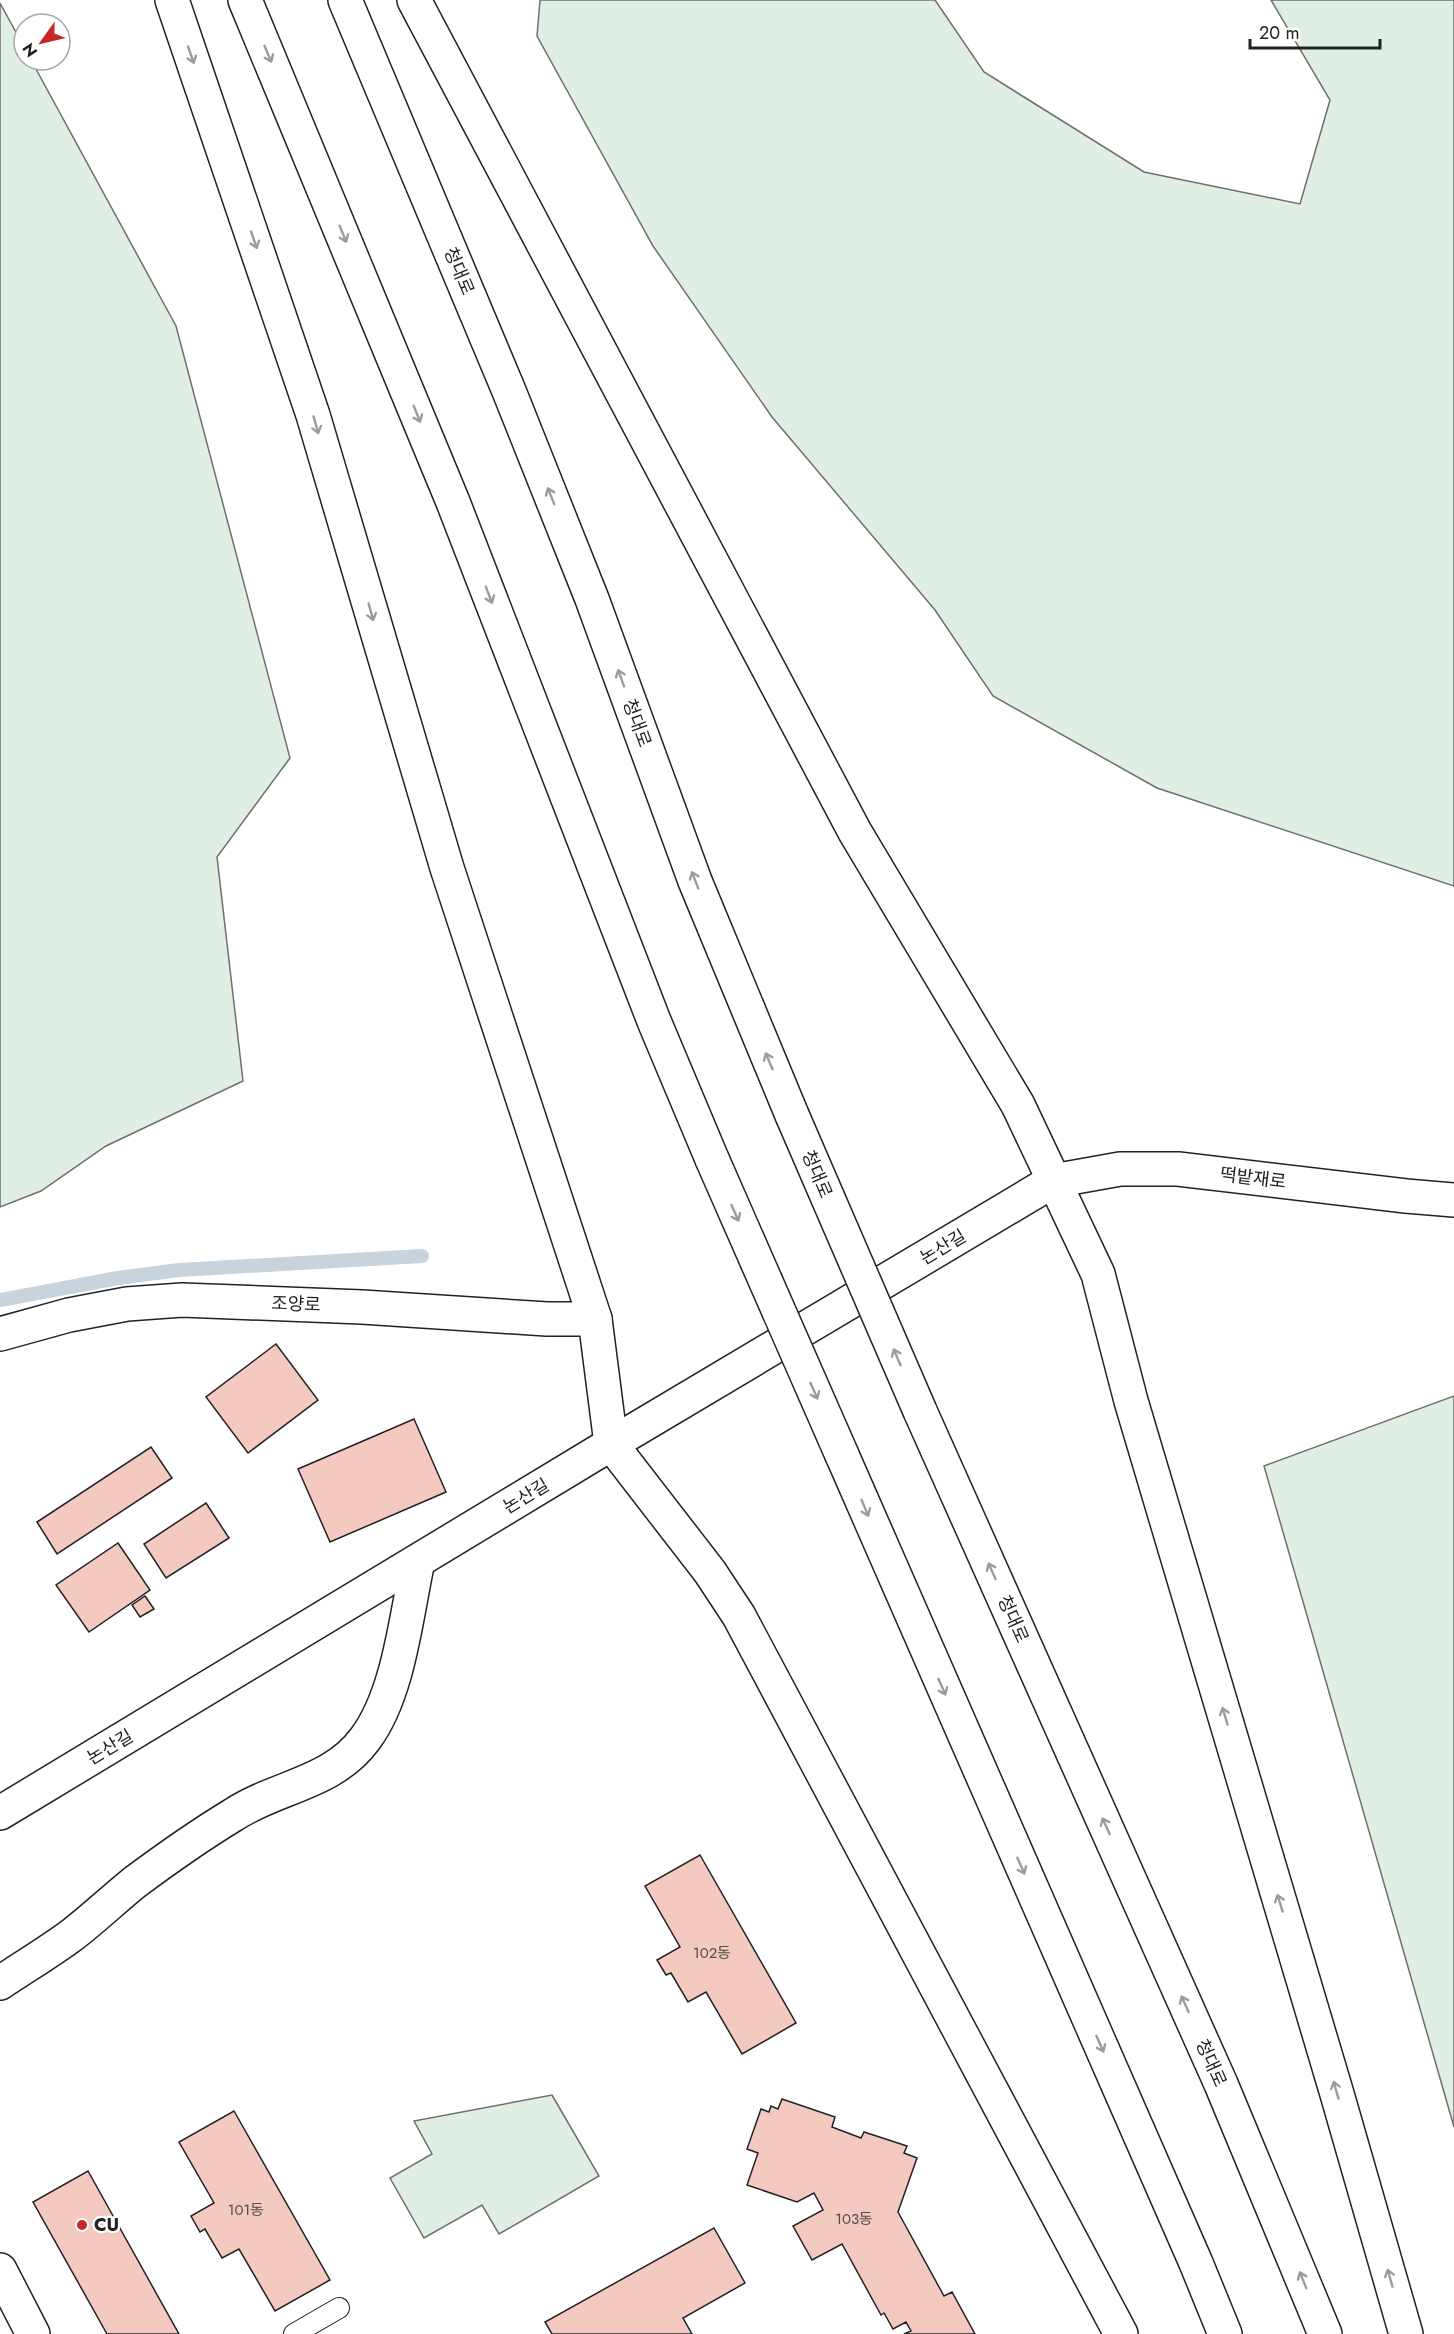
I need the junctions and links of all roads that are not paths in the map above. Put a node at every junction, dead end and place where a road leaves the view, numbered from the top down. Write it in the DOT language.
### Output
graph roads {
  1 [pos="172,0"];
  2 [pos="245,0"];
  3 [pos="345,0"];
  4 [pos="414,0"];
  5 [pos="1053,1181"];
  6 [pos="1454,1200"];
  7 [pos="595,1318"];
  8 [pos="0,1334"];
  9 [pos="611,1444"];
  10 [pos="418,1561"];
  11 [pos="0,1813"];
  12 [pos="0,1983"];
  13 [pos="0,2270"];
  14 [pos="339,2308"];
  15 [pos="33,2334"];
  16 [pos="294,2334"];
  17 [pos="1121,2334"];
  18 [pos="1225,2334"];
  19 [pos="1325,2334"];
  20 [pos="1406,2334"];
  1 -- 7 [label="street, one-way"];
  2 -- 18 [label="street, one-way, bridge"];
  19 -- 3 [label="street, 청대로, one-way, bridge"];
  4 -- 5 [label="street"];
  5 -- 6 [label="street, 떡밭재로"];
  5 -- 9 [label="street, 논산길"];
  20 -- 5 [label="street, one-way"];
  7 -- 8 [label="street, 조양로"];
  7 -- 9 [label="street"];
  9 -- 10 [label="street, 논산길"];
  9 -- 17 [label="street"];
  10 -- 11 [label="street, 논산길"];
  10 -- 12 [label="street"];
  13 -- 15 [label="street"];
  14 -- 16 [label="lane"];
}
